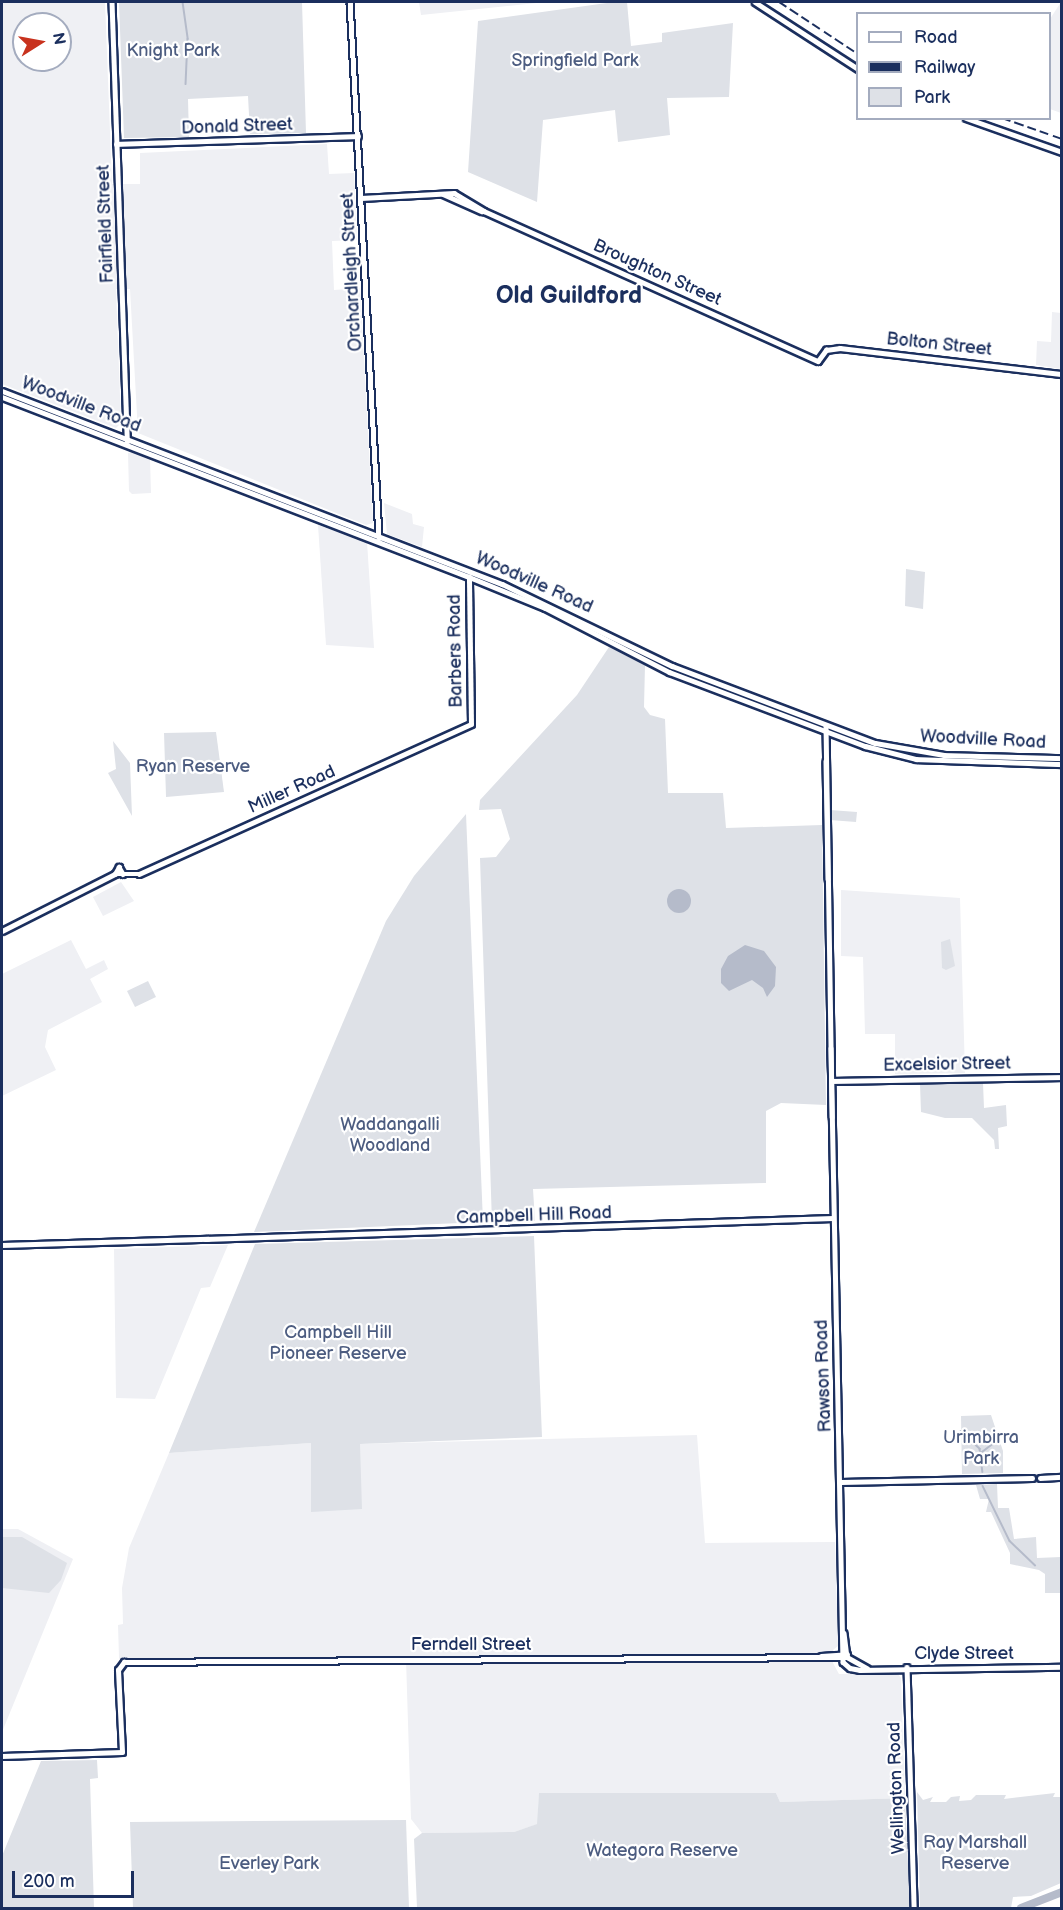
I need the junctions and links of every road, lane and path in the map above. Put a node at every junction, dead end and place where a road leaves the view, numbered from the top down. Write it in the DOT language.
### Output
graph roads {
  1 [pos="112,2"];
  2 [pos="350,2"];
  3 [pos="755,2"];
  4 [pos="856,68"];
  5 [pos="971,120"];
  6 [pos="358,136"];
  7 [pos="116,144"];
  8 [pos="1062,152"];
  9 [pos="361,198"];
  10 [pos="818,361"];
  11 [pos="1062,374"];
  12 [pos="2,391"];
  13 [pos="2,397"];
  14 [pos="127,441"];
  15 [pos="379,539"];
  16 [pos="469,577"];
  17 [pos="602,634"];
  18 [pos="620,642"];
  19 [pos="471,724"];
  20 [pos="826,725"];
  21 [pos="826,732"];
  22 [pos="1062,759"];
  23 [pos="1062,764"];
  24 [pos="2,931"];
  25 [pos="831,1048"];
  26 [pos="829,1063"];
  27 [pos="1062,1077"];
  28 [pos="833,1081"];
  29 [pos="830,1105"];
  30 [pos="832,1118"];
  31 [pos="833,1218"];
  32 [pos="2,1245"];
  33 [pos="1062,1477"];
  34 [pos="841,1482"];
  35 [pos="845,1656"];
  36 [pos="907,1667"];
  37 [pos="1062,1667"];
  38 [pos="2,1756"];
  39 [pos="914,1908"];
  1 -- 7 [label="street, Fairfield Street"];
  2 -- 6 [label="street, Orchardleigh Street"];
  3 -- 4 [label="street"];
  5 -- 8 [label="street"];
  6 -- 7 [label="street, Donald Street"];
  6 -- 9 [label="street, Orchardleigh Street"];
  7 -- 14 [label="street, Fairfield Street"];
  9 -- 10 [label="street, Broughton Street"];
  9 -- 15 [label="street, Orchardleigh Street"];
  10 -- 11 [label="street, Bolton Street"];
  12 -- 14 [label="main road, Woodville Road"];
  13 -- 14 [label="main road, Woodville Road"];
  14 -- 15 [label="main road, Woodville Road"];
  15 -- 16 [label="main road, Woodville Road"];
  15 -- 17 [label="main road, Woodville Road"];
  16 -- 17 [label="main road, Woodville Road"];
  16 -- 19 [label="street, Barbers Road"];
  17 -- 18 [label="main road, Woodville Road"];
  18 -- 20 [label="main road, Woodville Road"];
  18 -- 21 [label="main road, Woodville Road"];
  19 -- 24 [label="street, Miller Road"];
  20 -- 21 [label="street, Rawson Road"];
  20 -- 22 [label="main road, Woodville Road"];
  21 -- 23 [label="main road, Woodville Road"];
  21 -- 25 [label="street, Rawson Road"];
  25 -- 26 [label="street, Rawson Road"];
  25 -- 28 [label="street, Rawson Road"];
  26 -- 28 [label="street"];
  26 -- 29 [label="street, Rawson Road"];
  27 -- 28 [label="street, Excelsior Street"];
  28 -- 29 [label="street"];
  28 -- 30 [label="street, Rawson Road"];
  29 -- 30 [label="street, Rawson Road"];
  30 -- 31 [label="street, Rawson Road"];
  31 -- 32 [label="street, Campbell Hill Road"];
  31 -- 34 [label="street, Rawson Road"];
  33 -- 34 [label="street"];
  34 -- 35 [label="street, Rawson Road"];
  35 -- 36 [label="street, Clyde Street"];
  35 -- 38 [label="street, Ferndell Street"];
  36 -- 37 [label="street, Clyde Street"];
  36 -- 39 [label="street, Wellington Road"];
}
